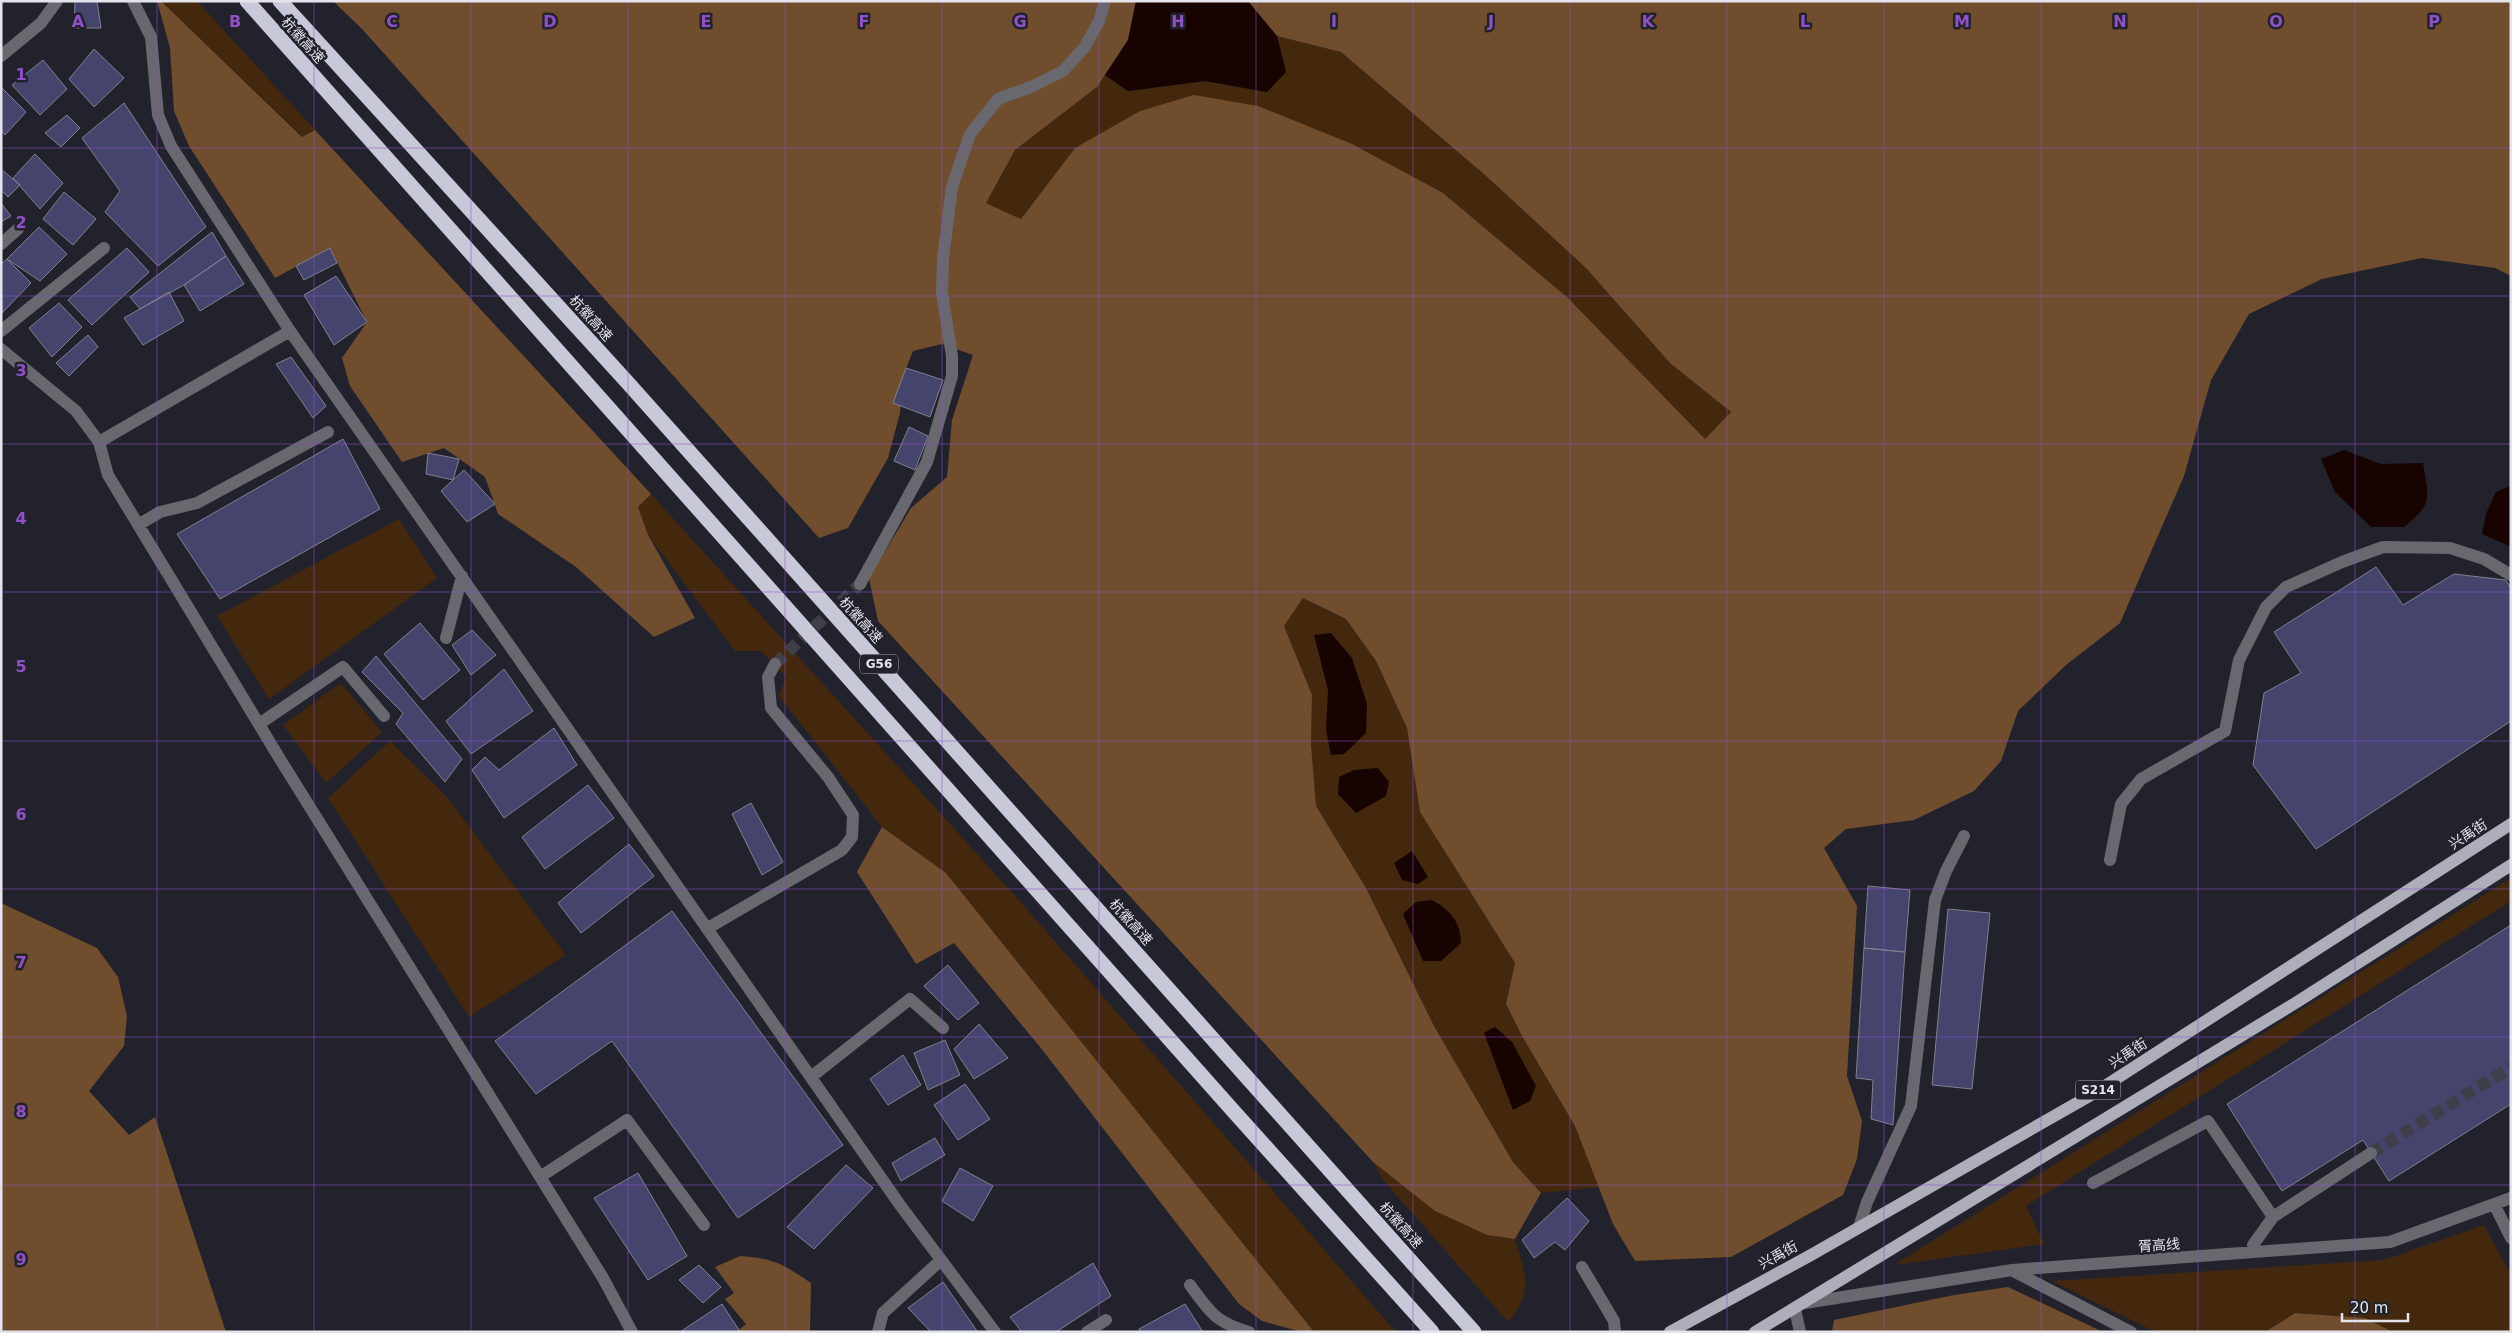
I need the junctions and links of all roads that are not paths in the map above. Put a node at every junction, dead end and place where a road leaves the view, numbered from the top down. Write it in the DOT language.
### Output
graph roads {
  1 [pos="57,1"];
  2 [pos="133,1"];
  3 [pos="247,1"];
  4 [pos="280,1"];
  5 [pos="1106,1"];
  6 [pos="1,56"];
  7 [pos="18,229"];
  8 [pos="1,244"];
  9 [pos="104,248"];
  10 [pos="1,331"];
  11 [pos="290,331"];
  12 [pos="1,349"];
  13 [pos="328,432"];
  14 [pos="98,442"];
  15 [pos="138,525"];
  16 [pos="2511,575"];
  17 [pos="462,576"];
  18 [pos="860,584"];
  19 [pos="446,638"];
  20 [pos="775,664"];
  21 [pos="384,716"];
  22 [pos="259,724"];
  23 [pos="2511,824"];
  24 [pos="1964,836"];
  25 [pos="2110,860"];
  26 [pos="2511,865"];
  27 [pos="708,928"];
  28 [pos="943,1028"];
  29 [pos="811,1077"];
  30 [pos="2371,1153"];
  31 [pos="540,1178"];
  32 [pos="2093,1183"];
  33 [pos="2511,1198"];
  34 [pos="2494,1204"];
  35 [pos="2273,1217"];
  36 [pos="704,1224"];
  37 [pos="1859,1227"];
  38 [pos="2511,1238"];
  39 [pos="2253,1246"];
  40 [pos="941,1260"];
  41 [pos="1582,1267"];
  42 [pos="2012,1270"];
  43 [pos="1190,1285"];
  44 [pos="1800,1306"];
  45 [pos="1106,1320"];
  46 [pos="632,1332"];
  47 [pos="878,1332"];
  48 [pos="995,1332"];
  49 [pos="1087,1332"];
  50 [pos="1249,1332"];
  51 [pos="1432,1332"];
  52 [pos="1474,1332"];
  53 [pos="1615,1332"];
  54 [pos="1670,1332"];
  55 [pos="1754,1332"];
  56 [pos="1800,1332"];
  57 [pos="2131,1332"];
  1 -- 6 [label="street"];
  2 -- 11 [label="street"];
  3 -- 51 [label="highway, 杭徽高速 / G56"];
  4 -- 52 [label="highway, 杭徽高速 / G56"];
  5 -- 18 [label="street"];
  7 -- 8 [label="street"];
  9 -- 10 [label="street"];
  11 -- 14 [label="street"];
  11 -- 17 [label="street"];
  12 -- 14 [label="street"];
  13 -- 15 [label="street"];
  14 -- 15 [label="street"];
  15 -- 22 [label="street"];
  16 -- 25 [label="street"];
  17 -- 19 [label="street"];
  17 -- 27 [label="street"];
  20 -- 27 [label="street"];
  21 -- 22 [label="street"];
  22 -- 31 [label="street"];
  23 -- 37 [label="main road, 兴禹街 / S214"];
  24 -- 37 [label="street"];
  26 -- 44 [label="main road, S214"];
  27 -- 29 [label="street"];
  28 -- 29 [label="street"];
  29 -- 40 [label="street"];
  30 -- 35 [label="street"];
  31 -- 36 [label="street"];
  31 -- 46 [label="street"];
  32 -- 35 [label="street"];
  33 -- 34 [label="street, 胥高线"];
  34 -- 38 [label="street"];
  34 -- 42 [label="street, 胥高线"];
  35 -- 39 [label="street"];
  37 -- 54 [label="main road, 兴禹街 / S214"];
  40 -- 47 [label="street"];
  40 -- 48 [label="street"];
  41 -- 53 [label="street"];
  42 -- 44 [label="street, 胥高线"];
  42 -- 57 [label="street"];
  43 -- 50 [label="street"];
  44 -- 55 [label="main road, S214"];
  44 -- 56 [label="street"];
  45 -- 49 [label="street"];
}
